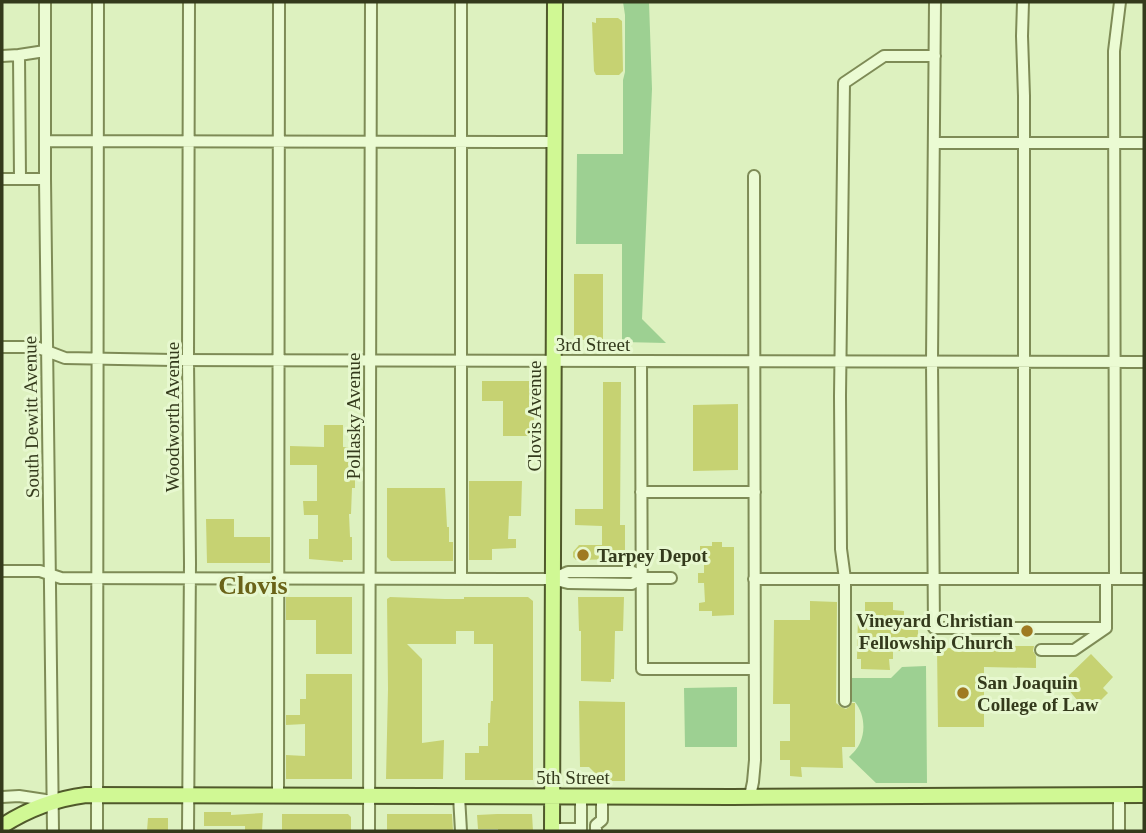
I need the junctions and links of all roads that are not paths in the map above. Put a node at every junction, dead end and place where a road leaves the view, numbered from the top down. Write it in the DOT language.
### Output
graph roads {
  1 [pos="45,2"];
  2 [pos="98,2"];
  3 [pos="190,2"];
  4 [pos="279,2"];
  5 [pos="371,2"];
  6 [pos="461,2"];
  7 [pos="555,2"];
  8 [pos="935,2"];
  9 [pos="1023,2"];
  10 [pos="1120,2"];
  11 [pos="45,51"];
  12 [pos="19,55"];
  13 [pos="935,55"];
  14 [pos="2,56"];
  15 [pos="45,141"];
  16 [pos="98,141"];
  17 [pos="188,141"];
  18 [pos="279,142"];
  19 [pos="369,142"];
  20 [pos="461,142"];
  21 [pos="555,142"];
  22 [pos="934,143"];
  23 [pos="1024,143"];
  24 [pos="1115,143"];
  25 [pos="1144,144"];
  26 [pos="754,176"];
  27 [pos="2,179"];
  28 [pos="20,179"];
  29 [pos="46,179"];
  30 [pos="2,347"];
  31 [pos="48,351"];
  32 [pos="98,359"];
  33 [pos="188,360"];
  34 [pos="279,360"];
  35 [pos="370,360"];
  36 [pos="461,360"];
  37 [pos="553,361"];
  38 [pos="640,361"];
  39 [pos="754,361"];
  40 [pos="842,361"];
  41 [pos="932,361"];
  42 [pos="1024,362"];
  43 [pos="1115,362"];
  44 [pos="1144,362"];
  45 [pos="641,492"];
  46 [pos="755,492"];
  47 [pos="2,571"];
  48 [pos="50,574"];
  49 [pos="642,578"];
  50 [pos="97,579"];
  51 [pos="190,579"];
  52 [pos="279,579"];
  53 [pos="370,579"];
  54 [pos="461,579"];
  55 [pos="552,579"];
  56 [pos="671,579"];
  57 [pos="754,579"];
  58 [pos="845,579"];
  59 [pos="1024,579"];
  60 [pos="1111,579"];
  61 [pos="1144,579"];
  62 [pos="933,580"];
  63 [pos="1106,628"];
  64 [pos="1041,650"];
  65 [pos="754,670"];
  66 [pos="845,701"];
  67 [pos="1144,795"];
  68 [pos="97,796"];
  69 [pos="188,796"];
  70 [pos="278,796"];
  71 [pos="369,796"];
  72 [pos="459,796"];
  73 [pos="552,796"];
  74 [pos="581,796"];
  75 [pos="602,796"];
  76 [pos="750,796"];
  77 [pos="1119,796"];
  78 [pos="2,797"];
  79 [pos="52,801"];
  80 [pos="2,826"];
  81 [pos="552,830"];
  82 [pos="567,830"];
  83 [pos="581,830"];
  84 [pos="596,830"];
  85 [pos="53,831"];
  86 [pos="97,831"];
  87 [pos="188,831"];
  88 [pos="369,831"];
  89 [pos="461,831"];
  90 [pos="1119,831"];
  1 -- 11 [label="street, South Dewitt Avenue"];
  2 -- 16 [label="street"];
  3 -- 17 [label="street, Woodworth Avenue"];
  4 -- 18 [label="street"];
  5 -- 19 [label="street, Pollasky Avenue"];
  6 -- 20 [label="street"];
  7 -- 21 [label="main road, Clovis Avenue"];
  8 -- 13 [label="street"];
  9 -- 23 [label="street"];
  10 -- 24 [label="street"];
  11 -- 12 [label="street"];
  11 -- 15 [label="street, South Dewitt Avenue"];
  12 -- 14 [label="street"];
  12 -- 28 [label="street"];
  13 -- 22 [label="street"];
  13 -- 40 [label="street"];
  15 -- 16 [label="street"];
  15 -- 29 [label="street, South Dewitt Avenue"];
  16 -- 17 [label="street"];
  16 -- 32 [label="street"];
  17 -- 18 [label="street"];
  17 -- 33 [label="street, Woodworth Avenue"];
  18 -- 19 [label="street"];
  18 -- 34 [label="street"];
  19 -- 20 [label="street"];
  19 -- 35 [label="street, Pollasky Avenue"];
  20 -- 21 [label="street"];
  20 -- 36 [label="street"];
  21 -- 37 [label="main road, Clovis Avenue"];
  22 -- 23 [label="street"];
  22 -- 41 [label="street"];
  23 -- 24 [label="street"];
  23 -- 42 [label="street"];
  24 -- 25 [label="street"];
  24 -- 43 [label="street"];
  26 -- 39 [label="street"];
  27 -- 28 [label="street"];
  28 -- 29 [label="street"];
  29 -- 31 [label="street, South Dewitt Avenue"];
  30 -- 31 [label="street, 3rd Street"];
  31 -- 32 [label="street, 3rd Street"];
  31 -- 48 [label="street, South Dewitt Avenue"];
  32 -- 33 [label="street, 3rd Street"];
  32 -- 50 [label="street"];
  33 -- 34 [label="street, 3rd Street"];
  33 -- 51 [label="street, Woodworth Avenue"];
  34 -- 35 [label="street, 3rd Street"];
  34 -- 52 [label="street"];
  35 -- 36 [label="street, 3rd Street"];
  35 -- 53 [label="street, Pollasky Avenue"];
  36 -- 37 [label="street, 3rd Street"];
  36 -- 54 [label="street"];
  37 -- 38 [label="street, 3rd Street"];
  37 -- 55 [label="main road, Clovis Avenue"];
  38 -- 39 [label="street, 3rd Street"];
  38 -- 45 [label="street"];
  39 -- 40 [label="street, 3rd Street"];
  39 -- 46 [label="street"];
  40 -- 41 [label="street, 3rd Street"];
  40 -- 58 [label="street"];
  41 -- 42 [label="street, 3rd Street"];
  41 -- 62 [label="street"];
  42 -- 43 [label="street, 3rd Street"];
  42 -- 59 [label="street"];
  43 -- 44 [label="street, 3rd Street"];
  43 -- 60 [label="street"];
  45 -- 46 [label="street"];
  45 -- 49 [label="street"];
  46 -- 57 [label="street"];
  47 -- 48 [label="street"];
  48 -- 50 [label="street"];
  48 -- 79 [label="street, South Dewitt Avenue"];
  49 -- 55 [label="street"];
  49 -- 56 [label="street"];
  49 -- 65 [label="street"];
  50 -- 51 [label="street"];
  50 -- 68 [label="street"];
  51 -- 52 [label="street"];
  51 -- 69 [label="street, Woodworth Avenue"];
  52 -- 53 [label="street"];
  52 -- 70 [label="street"];
  53 -- 54 [label="street"];
  53 -- 71 [label="street, Pollasky Avenue"];
  54 -- 55 [label="street"];
  55 -- 73 [label="main road, Clovis Avenue"];
  57 -- 58 [label="street"];
  57 -- 65 [label="street"];
  58 -- 62 [label="street"];
  58 -- 66 [label="street"];
  59 -- 60 [label="street"];
  59 -- 62 [label="street"];
  60 -- 61 [label="street"];
  60 -- 63 [label="street"];
  62 -- 63 [label="street"];
  63 -- 64 [label="street"];
  65 -- 76 [label="street"];
  67 -- 77 [label="main road, 5th Street"];
  68 -- 69 [label="main road, 5th Street"];
  68 -- 79 [label="main road, 5th Street"];
  68 -- 86 [label="street"];
  69 -- 70 [label="main road, 5th Street"];
  69 -- 87 [label="street, Woodworth Avenue"];
  70 -- 71 [label="main road, 5th Street"];
  71 -- 72 [label="main road, 5th Street"];
  71 -- 88 [label="street, Pollasky Avenue"];
  72 -- 73 [label="main road, 5th Street"];
  72 -- 89 [label="street"];
  73 -- 74 [label="main road, 5th Street"];
  73 -- 81 [label="main road, Clovis Avenue"];
  74 -- 75 [label="main road, 5th Street"];
  74 -- 83 [label="street"];
  75 -- 76 [label="main road, 5th Street"];
  75 -- 84 [label="street"];
  76 -- 77 [label="main road, 5th Street"];
  77 -- 90 [label="street"];
  78 -- 79 [label="street, 5th Street"];
  79 -- 80 [label="main road"];
  79 -- 85 [label="street, South Dewitt Avenue"];
  81 -- 82 [label="street"];
  82 -- 83 [label="street"];
  83 -- 84 [label="street"];
}
